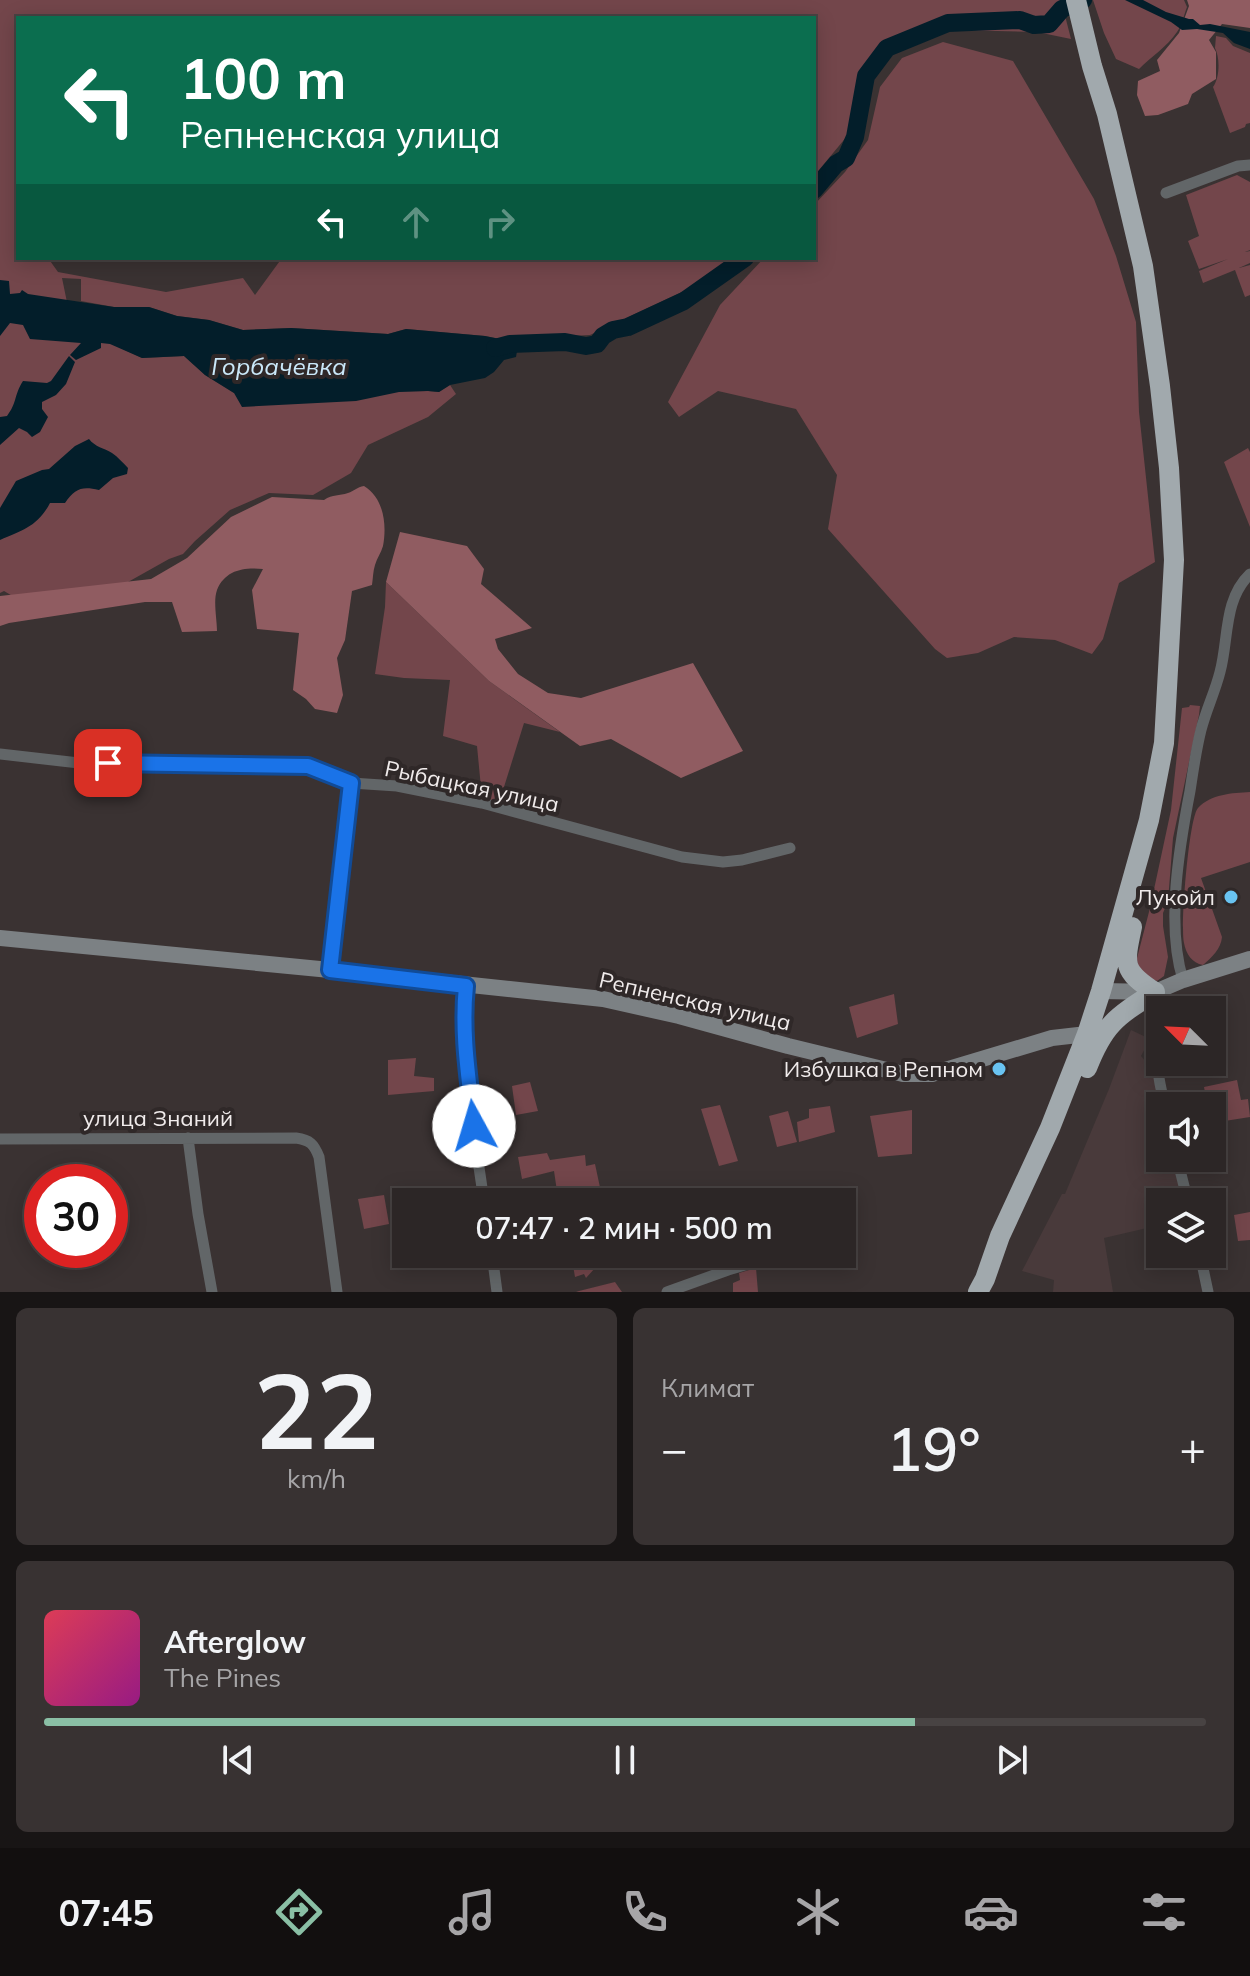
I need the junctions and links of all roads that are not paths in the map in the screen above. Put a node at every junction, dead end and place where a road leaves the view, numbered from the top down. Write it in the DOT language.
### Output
graph roads {
  1 [pos="1076,0"];
  2 [pos="1250,165"];
  3 [pos="1166,193"];
  4 [pos="1250,574"];
  5 [pos="0,754"];
  6 [pos="351,783"];
  7 [pos="1149,820"];
  8 [pos="790,848"];
  9 [pos="0,938"];
  10 [pos="1250,959"];
  11 [pos="330,970"];
  12 [pos="1183,980"];
  13 [pos="466,986"];
  14 [pos="1101,991"];
  15 [pos="1155,992"];
  16 [pos="1156,996"];
  17 [pos="1087,1034"];
  18 [pos="188,1138"];
  19 [pos="0,1139"];
  20 [pos="482,1188"];
  21 [pos="494,1268"];
  22 [pos="735,1268"];
  23 [pos="1203,1268"];
  24 [pos="981,1285"];
  25 [pos="212,1292"];
  26 [pos="337,1292"];
  27 [pos="497,1292"];
  28 [pos="667,1292"];
  29 [pos="1208,1292"];
  1 -- 7 [label="highway"];
  2 -- 3 [label="street"];
  4 -- 12 [label="street"];
  5 -- 6 [label="street, Рыбацкая улица"];
  6 -- 8 [label="street, Рыбацкая улица"];
  6 -- 11 [label="street"];
  7 -- 14 [label="highway"];
  7 -- 15 [label="highway"];
  9 -- 11 [label="street, Репненская улица"];
  10 -- 12 [label="street"];
  11 -- 13 [label="street, Репненская улица"];
  12 -- 15 [label="street"];
  13 -- 17 [label="street, Репненская улица"];
  13 -- 20 [label="street"];
  14 -- 15 [label="street"];
  14 -- 17 [label="highway"];
  15 -- 16 [label="street"];
  15 -- 24 [label="highway"];
  17 -- 24 [label="highway"];
  18 -- 19 [label="street, улица Знаний"];
  18 -- 25 [label="street"];
  18 -- 26 [label="street, улица Знаний"];
  21 -- 27 [label="street"];
  22 -- 28 [label="street"];
  23 -- 29 [label="street"];
}
